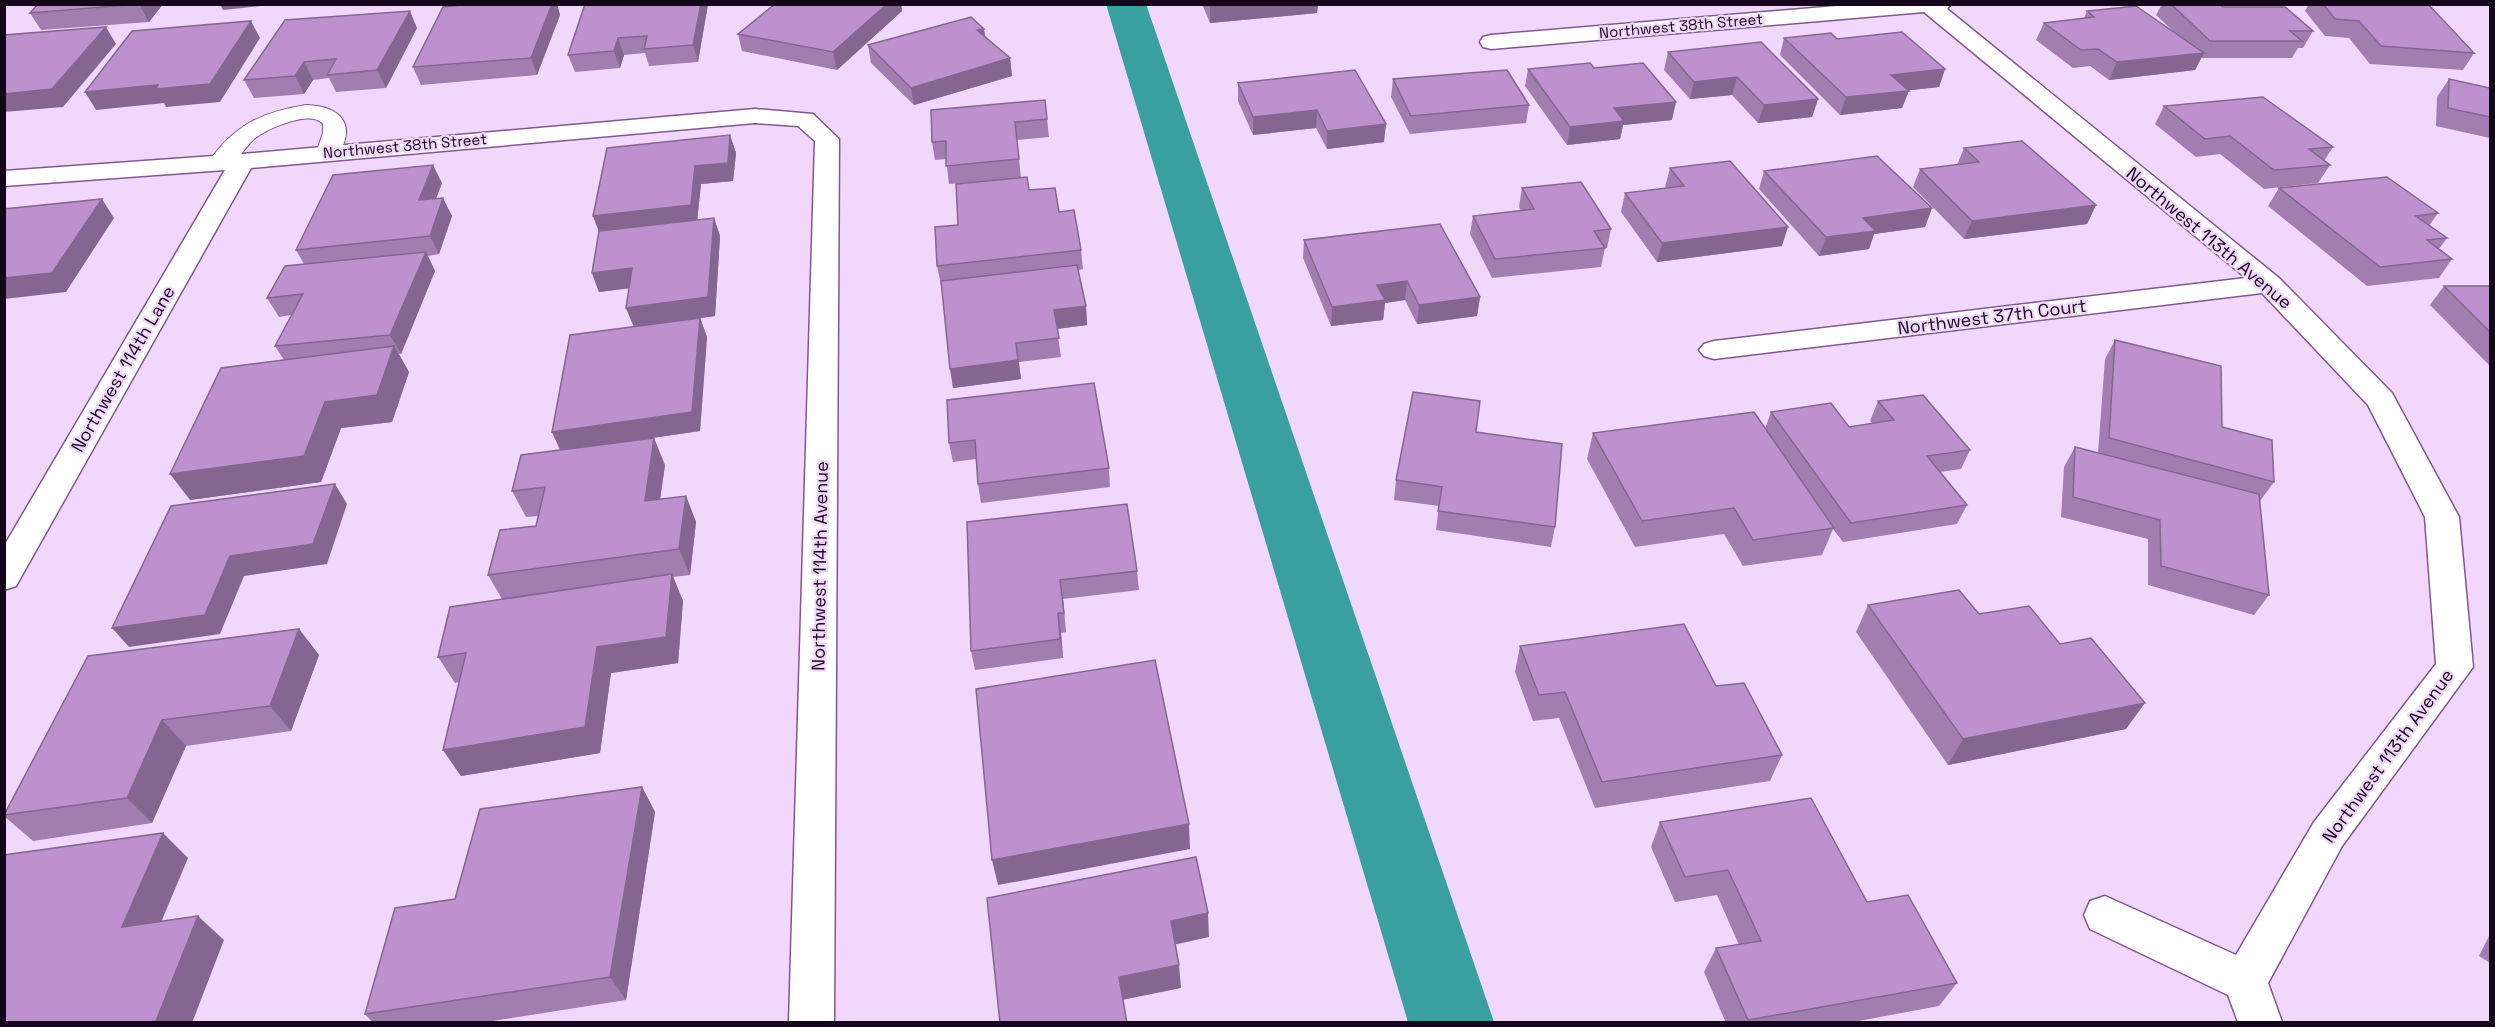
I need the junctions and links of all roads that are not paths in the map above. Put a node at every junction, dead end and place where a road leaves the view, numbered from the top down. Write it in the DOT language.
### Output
graph roads {
  1 [pos="1933,5"];
  2 [pos="1491,42"];
  3 [pos="805,119"];
  4 [pos="328,153"];
  5 [pos="231,162"];
  6 [pos="4,179"];
  7 [pos="2269,284"];
  8 [pos="1714,350"];
  9 [pos="4,577"];
  10 [pos="2104,915"];
  11 [pos="2245,981"];
  12 [pos="812,1023"];
  13 [pos="2260,1023"];
  1 -- 2 [label="street, Northwest 38th Street"];
  1 -- 7 [label="street, Northwest 113th Avenue"];
  3 -- 4 [label="street, Northwest 38th Street"];
  3 -- 12 [label="street, Northwest 114th Avenue"];
  4 -- 5 [label="street, Northwest 38th Street"];
  4 -- 5 [label="lane"];
  5 -- 6 [label="street, Northwest 38th Street"];
  5 -- 9 [label="street, Northwest 114th Lane"];
  7 -- 8 [label="street, Northwest 37th Court"];
  7 -- 11 [label="street, Northwest 113th Avenue"];
  10 -- 11 [label="street"];
  11 -- 13 [label="street"];
}
